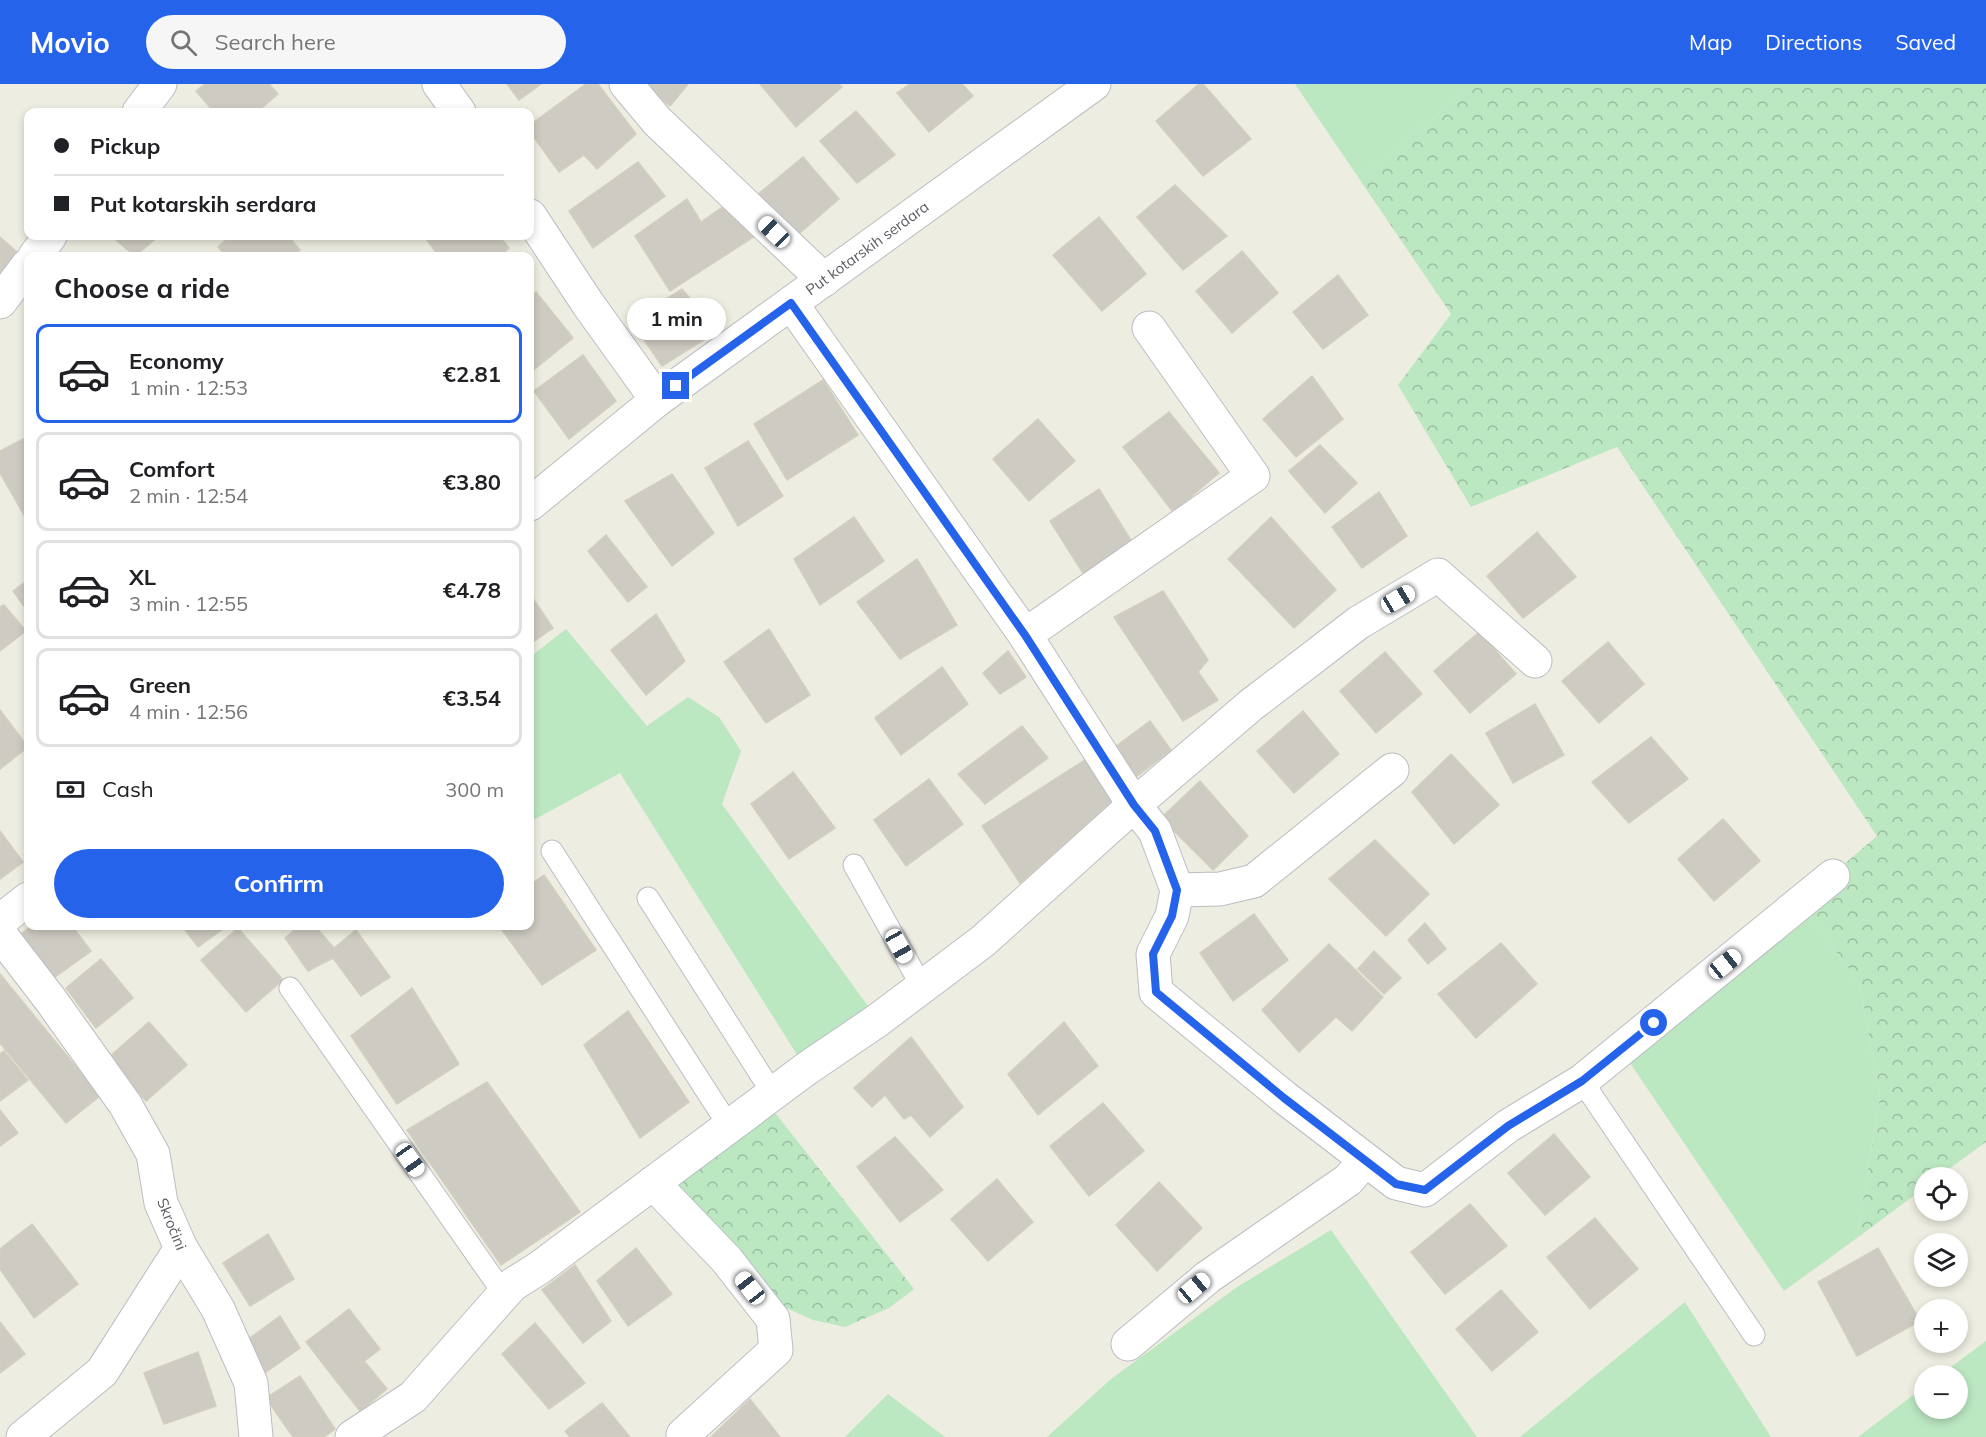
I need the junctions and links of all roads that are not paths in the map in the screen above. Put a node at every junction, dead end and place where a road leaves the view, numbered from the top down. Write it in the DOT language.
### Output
graph roads {
  1 [pos="160,84"];
  2 [pos="439,84"];
  3 [pos="626,84"];
  4 [pos="1085,87"];
  5 [pos="142,108"];
  6 [pos="456,108"];
  7 [pos="534,222"];
  8 [pos="24,270"];
  9 [pos="824,280"];
  10 [pos="0,302"];
  11 [pos="791,303"];
  12 [pos="1149,328"];
  13 [pos="657,400"];
  14 [pos="534,501"];
  15 [pos="1025,635"];
  16 [pos="1536,661"];
  17 [pos="1392,770"];
  18 [pos="1134,805"];
  19 [pos="552,851"];
  20 [pos="854,865"];
  21 [pos="1833,876"];
  22 [pos="1177,890"];
  23 [pos="648,898"];
  24 [pos="24,902"];
  25 [pos="0,921"];
  26 [pos="0,934"];
  27 [pos="922,987"];
  28 [pos="290,988"];
  29 [pos="1582,1081"];
  30 [pos="773,1094"];
  31 [pos="729,1126"];
  32 [pos="1365,1160"];
  33 [pos="653,1183"];
  34 [pos="181,1248"];
  35 [pos="504,1294"];
  36 [pos="1754,1335"];
  37 [pos="1128,1344"];
  38 [pos="23,1437"];
  39 [pos="256,1437"];
  40 [pos="352,1437"];
  41 [pos="684,1437"];
  1 -- 5 [label="street"];
  2 -- 6 [label="street"];
  3 -- 9 [label="street"];
  4 -- 9 [label="street, Put kotarskih serdara"];
  7 -- 13 [label="street"];
  8 -- 10 [label="street"];
  9 -- 11 [label="street, Put kotarskih serdara"];
  11 -- 13 [label="street, Put kotarskih serdara"];
  11 -- 15 [label="street"];
  12 -- 15 [label="street"];
  13 -- 14 [label="street, Put kotarskih serdara"];
  15 -- 18 [label="street"];
  16 -- 18 [label="street"];
  17 -- 22 [label="street"];
  18 -- 22 [label="street"];
  18 -- 27 [label="street"];
  19 -- 31 [label="lane"];
  20 -- 27 [label="lane"];
  21 -- 29 [label="street"];
  22 -- 32 [label="street"];
  23 -- 30 [label="lane"];
  24 -- 25 [label="street"];
  26 -- 34 [label="street, Skročini"];
  27 -- 30 [label="street"];
  28 -- 35 [label="lane"];
  29 -- 32 [label="street"];
  29 -- 36 [label="lane"];
  30 -- 31 [label="street"];
  31 -- 33 [label="street"];
  32 -- 37 [label="street"];
  33 -- 35 [label="street"];
  33 -- 41 [label="street"];
  34 -- 38 [label="street"];
  34 -- 39 [label="street, Skročini"];
  35 -- 40 [label="street"];
}
